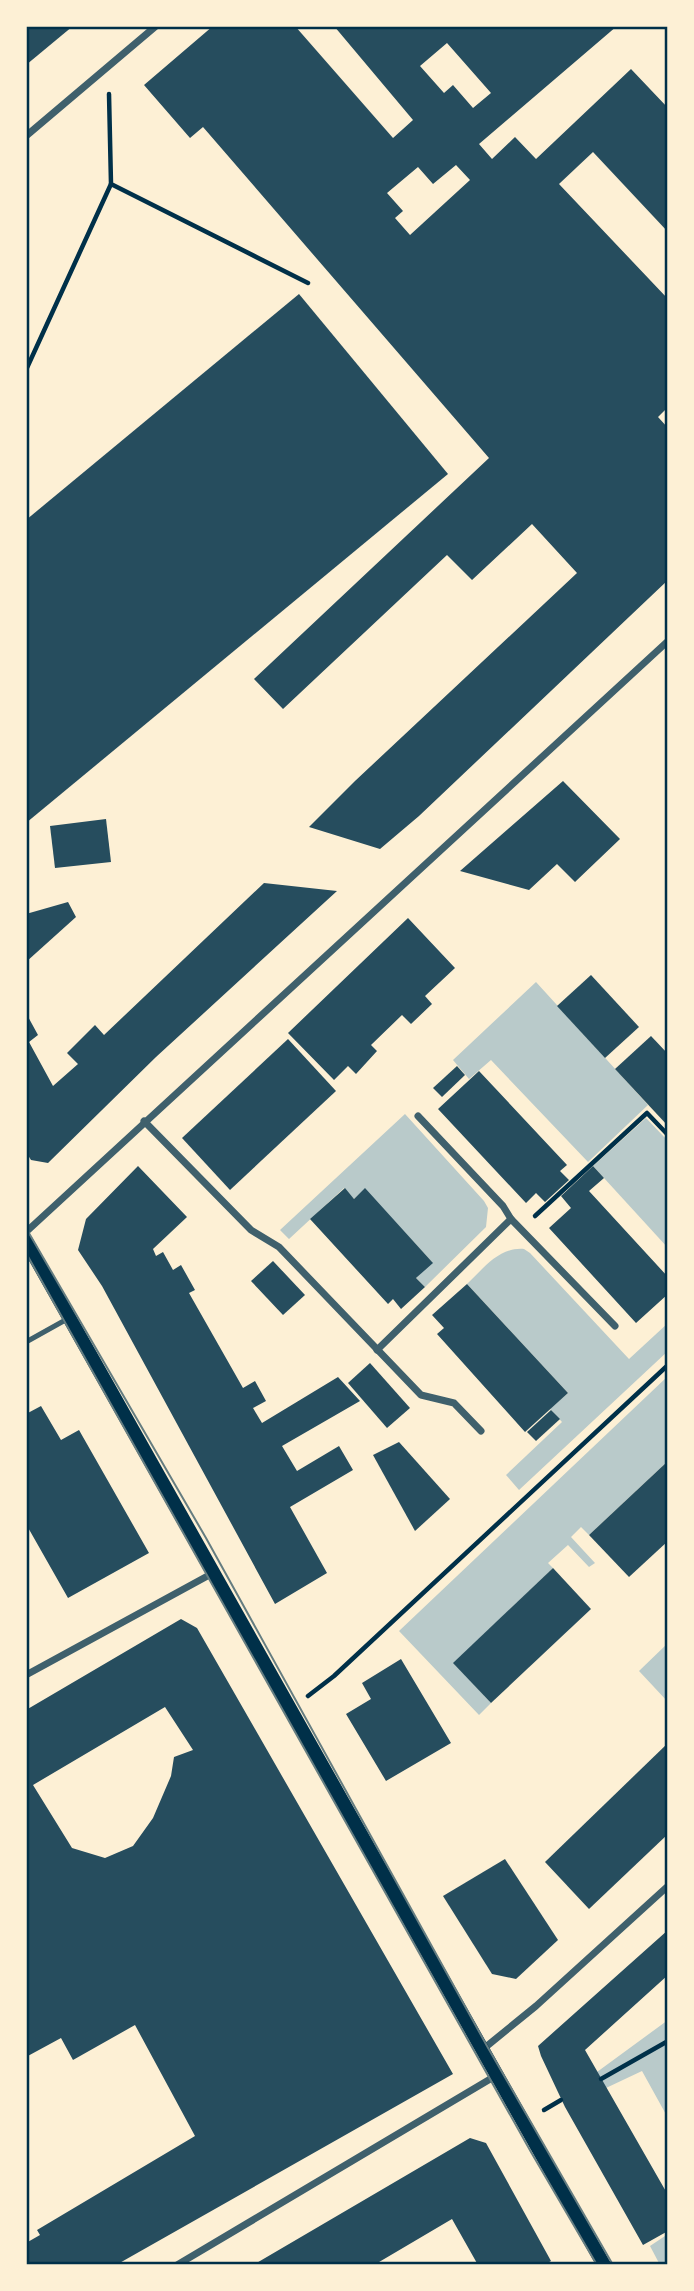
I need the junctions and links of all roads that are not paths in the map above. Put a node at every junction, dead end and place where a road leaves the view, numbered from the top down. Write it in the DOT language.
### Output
graph roads {
  1 [pos="156,26"];
  2 [pos="26,136"];
  3 [pos="668,641"];
  4 [pos="418,1116"];
  5 [pos="144,1121"];
  6 [pos="511,1219"];
  7 [pos="26,1232"];
  8 [pos="26,1241"];
  9 [pos="69,1318"];
  10 [pos="615,1326"];
  11 [pos="26,1342"];
  12 [pos="377,1350"];
  13 [pos="481,1431"];
  14 [pos="213,1573"];
  15 [pos="26,1675"];
  16 [pos="668,1886"];
  17 [pos="482,2051"];
  18 [pos="497,2076"];
  19 [pos="177,2265"];
  20 [pos="604,2265"];
  1 -- 2 [label="street"];
  3 -- 5 [label="street"];
  4 -- 6 [label="street"];
  5 -- 7 [label="street"];
  5 -- 12 [label="street"];
  6 -- 10 [label="street"];
  6 -- 12 [label="street"];
  8 -- 9 [label="main road"];
  9 -- 11 [label="lane"];
  9 -- 14 [label="main road"];
  12 -- 13 [label="street"];
  14 -- 15 [label="street"];
  14 -- 17 [label="main road"];
  16 -- 17 [label="street"];
  17 -- 18 [label="main road"];
  18 -- 19 [label="street"];
  18 -- 20 [label="main road"];
}
